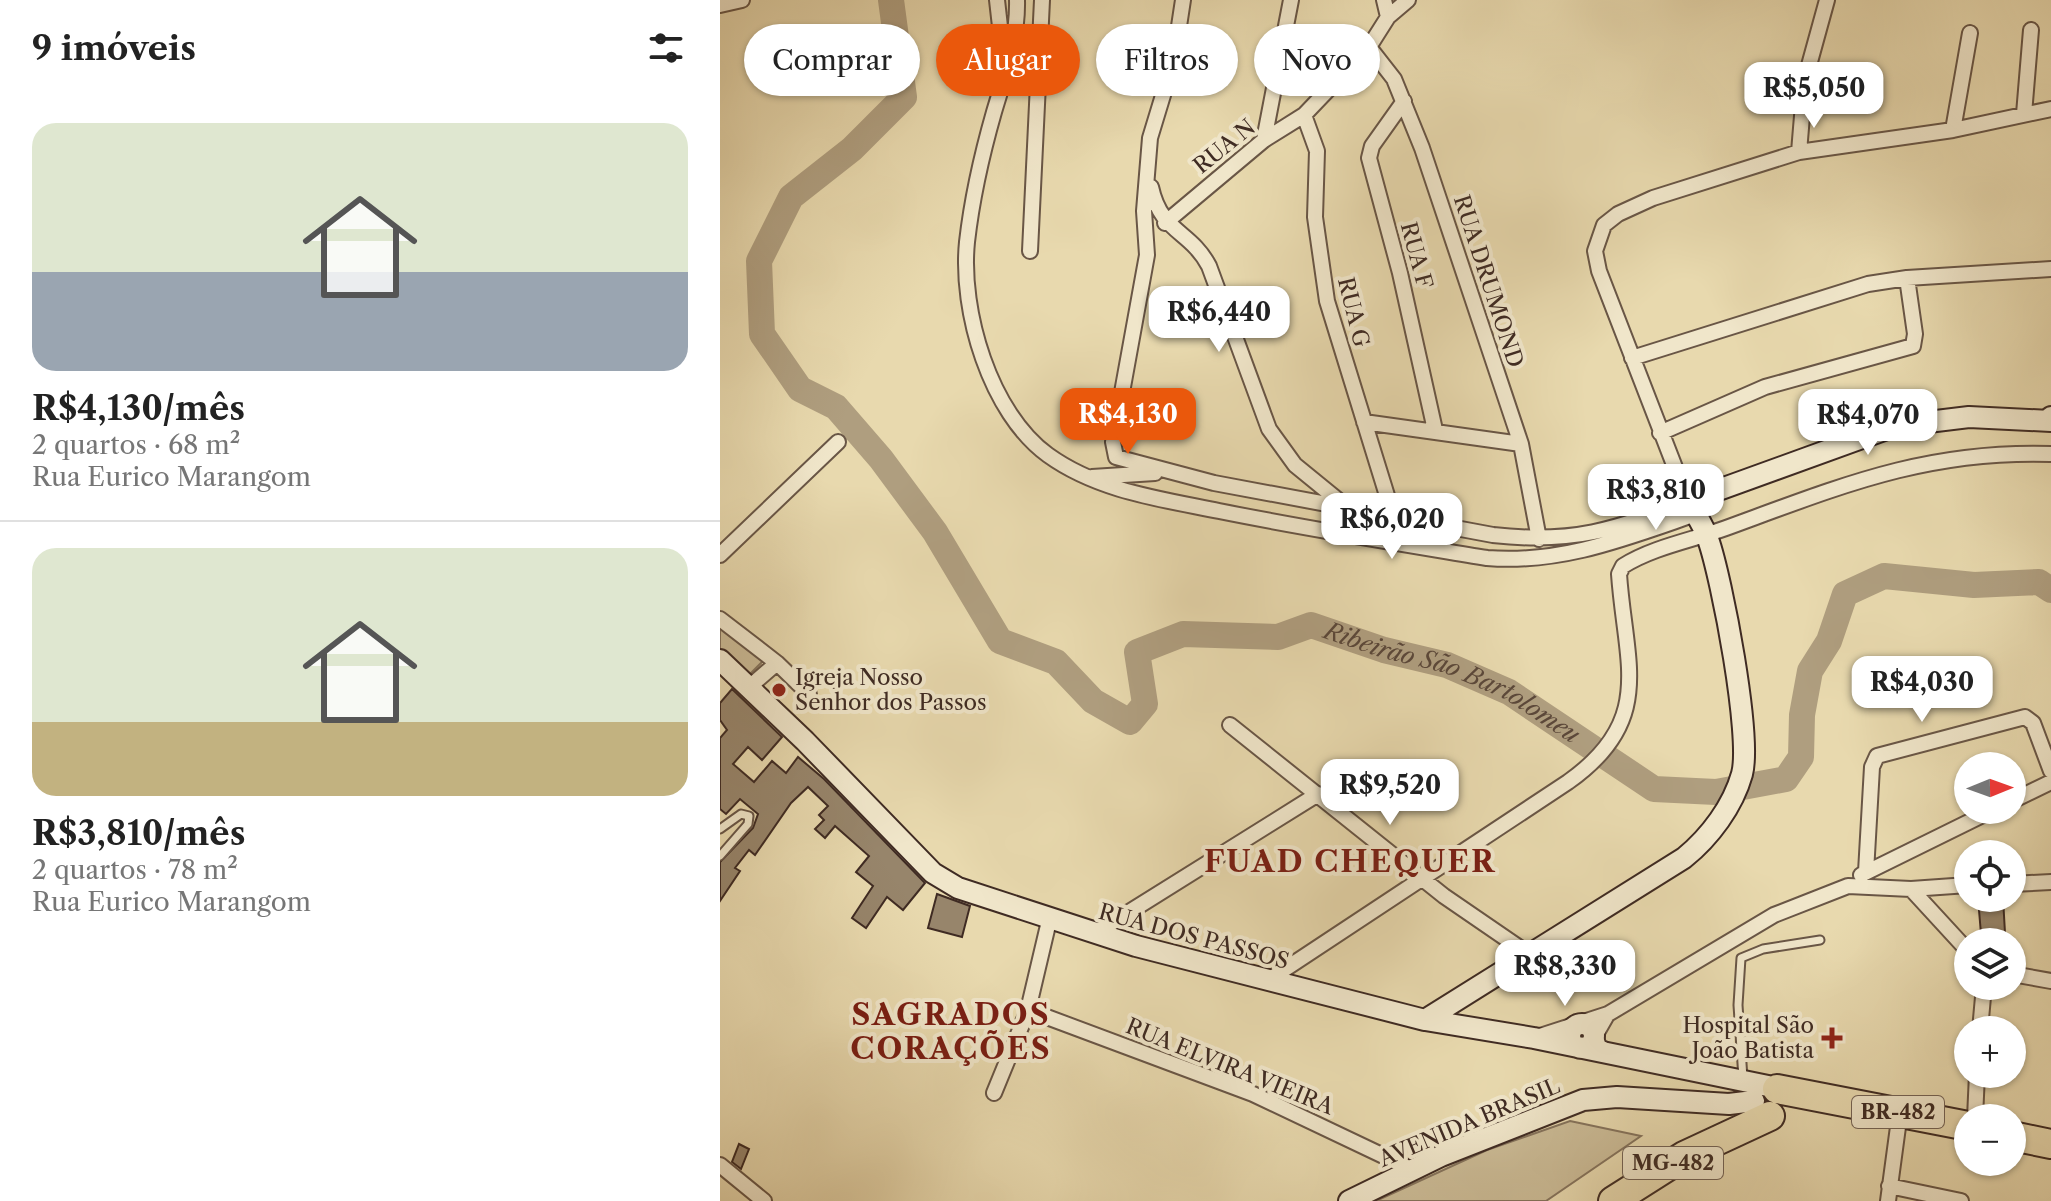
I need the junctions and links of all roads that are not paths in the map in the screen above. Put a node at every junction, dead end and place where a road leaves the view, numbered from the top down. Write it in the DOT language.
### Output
graph roads {
  1 [pos="742,0"];
  2 [pos="997,0"];
  3 [pos="1017,0"];
  4 [pos="1042,0"];
  5 [pos="1183,0"];
  6 [pos="1291,0"];
  7 [pos="1384,0"];
  8 [pos="1408,0"];
  9 [pos="1827,0"];
  10 [pos="720,5"];
  11 [pos="1388,17"];
  12 [pos="999,24"];
  13 [pos="1016,24"];
  14 [pos="1380,30"];
  15 [pos="2031,30"];
  16 [pos="1970,33"];
  17 [pos="1380,61"];
  18 [pos="1000,96"];
  19 [pos="1322,96"];
  20 [pos="1404,101"];
  21 [pos="2051,109"];
  22 [pos="2024,114"];
  23 [pos="1304,115"];
  24 [pos="1953,130"];
  25 [pos="1264,140"];
  26 [pos="1799,152"];
  27 [pos="1147,171"];
  28 [pos="1165,223"];
  29 [pos="1030,251"];
  30 [pos="2051,269"];
  31 [pos="1907,278"];
  32 [pos="1632,358"];
  33 [pos="2051,420"];
  34 [pos="1364,422"];
  35 [pos="1435,430"];
  36 [pos="1660,433"];
  37 [pos="838,442"];
  38 [pos="1521,444"];
  39 [pos="2051,454"];
  40 [pos="1170,473"];
  41 [pos="1088,477"];
  42 [pos="1345,506"];
  43 [pos="1692,508"];
  44 [pos="1393,515"];
  45 [pos="1707,535"];
  46 [pos="1539,539"];
  47 [pos="720,555"];
  48 [pos="720,619"];
  49 [pos="720,660"];
  50 [pos="777,663"];
  51 [pos="748,688"];
  52 [pos="809,694"];
  53 [pos="1230,725"];
  54 [pos="2051,771"];
  55 [pos="2051,782"];
  56 [pos="1318,794"];
  57 [pos="2026,794"];
  58 [pos="1964,824"];
  59 [pos="720,829"];
  60 [pos="720,856"];
  61 [pos="1866,872"];
  62 [pos="1422,877"];
  63 [pos="2051,882"];
  64 [pos="2026,883"];
  65 [pos="1848,886"];
  66 [pos="1954,886"];
  67 [pos="1911,889"];
  68 [pos="1049,921"];
  69 [pos="1094,934"];
  70 [pos="1954,936"];
  71 [pos="1820,940"];
  72 [pos="1530,955"];
  73 [pos="2026,977"];
  74 [pos="1267,981"];
  75 [pos="2051,981"];
  76 [pos="1028,1010"];
  77 [pos="1425,1020"];
  78 [pos="1585,1036"];
  79 [pos="994,1093"];
  80 [pos="1760,1096"];
  81 [pos="1900,1112"];
  82 [pos="1954,1123"];
  83 [pos="2026,1139"];
  84 [pos="2051,1144"];
  85 [pos="720,1165"];
  86 [pos="1411,1169"];
  87 [pos="1888,1194"];
  88 [pos="764,1201"];
  89 [pos="1349,1201"];
  90 [pos="1613,1201"];
  91 [pos="1961,1201"];
  1 -- 10 [label="street"];
  2 -- 12 [label="street"];
  3 -- 13 [label="street"];
  4 -- 29 [label="street"];
  5 -- 27 [label="street"];
  6 -- 25 [label="street"];
  7 -- 11 [label="street"];
  8 -- 11 [label="street, RUA N"];
  9 -- 26 [label="street"];
  11 -- 14 [label="street, RUA N"];
  15 -- 22 [label="street"];
  16 -- 24 [label="street"];
  17 -- 20 [label="street, RUA DRUMOND"];
  18 -- 41 [label="street"];
  19 -- 23 [label="street, RUA N"];
  20 -- 35 [label="street, RUA F"];
  20 -- 38 [label="street, RUA DRUMOND"];
  21 -- 22 [label="street"];
  22 -- 24 [label="street"];
  23 -- 25 [label="street, RUA N"];
  23 -- 34 [label="street, RUA G"];
  24 -- 26 [label="street"];
  25 -- 28 [label="street, RUA N"];
  26 -- 32 [label="street"];
  27 -- 28 [label="street"];
  27 -- 40 [label="street"];
  28 -- 42 [label="street"];
  30 -- 31 [label="street"];
  31 -- 32 [label="street"];
  31 -- 36 [label="street"];
  32 -- 36 [label="street"];
  33 -- 43 [label="street"];
  34 -- 35 [label="street"];
  34 -- 44 [label="street, RUA G"];
  35 -- 38 [label="street"];
  36 -- 43 [label="street"];
  37 -- 47 [label="street"];
  38 -- 46 [label="street, RUA DRUMOND"];
  39 -- 45 [label="street"];
  40 -- 41 [label="street"];
  40 -- 42 [label="street"];
  41 -- 43 [label="street"];
  42 -- 44 [label="street"];
  43 -- 45 [label="street"];
  43 -- 46 [label="street"];
  44 -- 46 [label="street"];
  45 -- 62 [label="street"];
  45 -- 72 [label="street"];
  48 -- 50 [label="street"];
  49 -- 51 [label="street, RUA DOS PASSOS"];
  50 -- 51 [label="street"];
  50 -- 52 [label="street"];
  51 -- 68 [label="street, RUA DOS PASSOS"];
  53 -- 56 [label="street"];
  54 -- 61 [label="street"];
  55 -- 57 [label="street"];
  56 -- 62 [label="street"];
  56 -- 69 [label="street"];
  58 -- 61 [label="street"];
  59 -- 60 [label="lane"];
  61 -- 65 [label="street"];
  62 -- 72 [label="street"];
  62 -- 74 [label="street"];
  63 -- 64 [label="street"];
  65 -- 67 [label="street"];
  65 -- 78 [label="street"];
  66 -- 67 [label="street"];
  67 -- 70 [label="street"];
  68 -- 69 [label="street, RUA DOS PASSOS"];
  68 -- 76 [label="street"];
  69 -- 74 [label="street, RUA DOS PASSOS"];
  71 -- 80 [label="lane"];
  72 -- 77 [label="street"];
  73 -- 75 [label="street"];
  74 -- 77 [label="street, RUA DOS PASSOS"];
  76 -- 79 [label="street"];
  76 -- 86 [label="street, RUA ELVIRA VIEIRA"];
  77 -- 78 [label="street, RUA DOS PASSOS"];
  78 -- 80 [label="street, RUA DOS PASSOS"];
  80 -- 81 [label="highway, BR-482"];
  80 -- 86 [label="street, AVENIDA BRASIL"];
  80 -- 90 [label="highway, MG-482"];
  81 -- 82 [label="highway, BR-482"];
  81 -- 87 [label="street"];
  83 -- 84 [label="highway"];
  85 -- 88 [label="street"];
  86 -- 89 [label="street, AVENIDA BRASIL"];
  87 -- 91 [label="street"];
}
